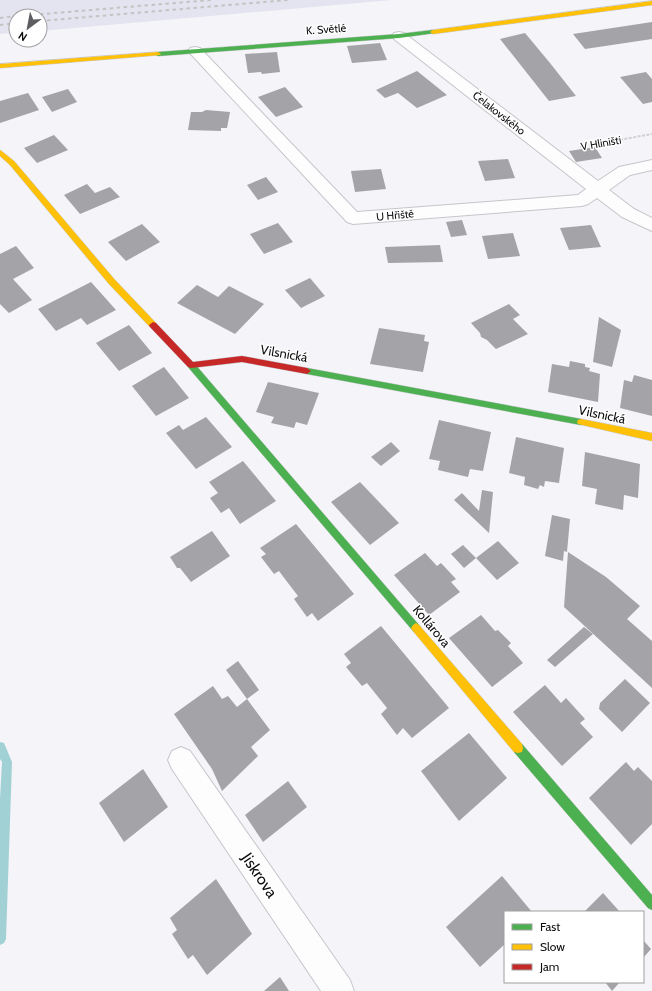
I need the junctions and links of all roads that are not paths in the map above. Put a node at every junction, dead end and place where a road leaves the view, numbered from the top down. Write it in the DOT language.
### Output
graph roads {
  1 [pos="652,3"];
  2 [pos="400,36"];
  3 [pos="195,51"];
  4 [pos="0,66"];
  5 [pos="0,152"];
  6 [pos="652,165"];
  7 [pos="598,190"];
  8 [pos="652,225"];
  9 [pos="192,365"];
  10 [pos="652,437"];
  11 [pos="181,760"];
  12 [pos="652,904"];
  13 [pos="339,991"];
  1 -- 2 [label="street, K. Světlé"];
  2 -- 3 [label="street, K. Světlé"];
  2 -- 7 [label="street, Čelakovského"];
  3 -- 4 [label="street, K. Světlé"];
  3 -- 7 [label="street, U Hřiště"];
  5 -- 9 [label="street"];
  6 -- 7 [label="street"];
  7 -- 8 [label="street"];
  9 -- 10 [label="street, Vilsnická"];
  9 -- 12 [label="street, Kollárova"];
  11 -- 13 [label="street, Jiskrova"];
}
